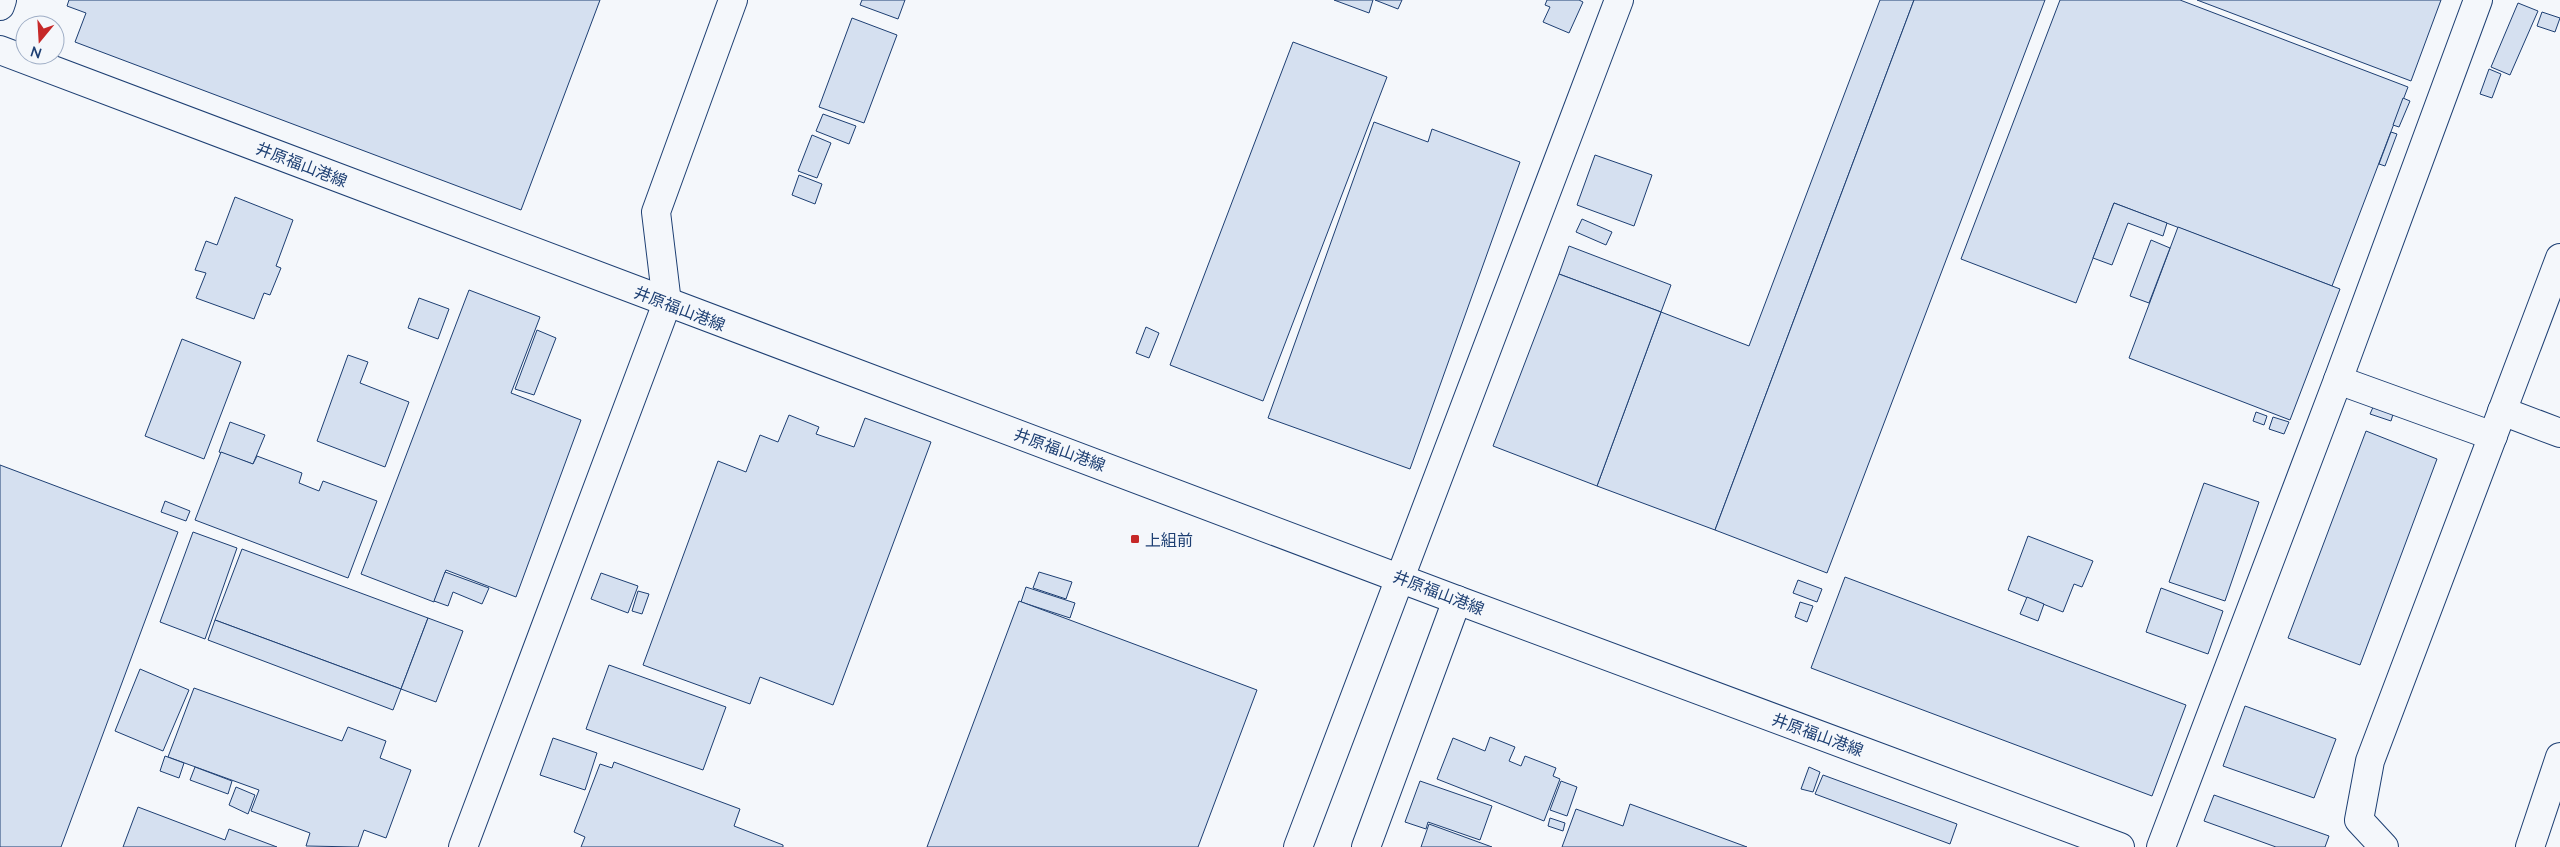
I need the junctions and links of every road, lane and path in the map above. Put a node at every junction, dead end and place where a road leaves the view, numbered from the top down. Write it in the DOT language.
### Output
graph roads {
  1 [pos="2,0"];
  2 [pos="733,0"];
  3 [pos="1619,0"];
  4 [pos="2478,0"];
  5 [pos="0,6"];
  6 [pos="0,50"];
  7 [pos="2560,258"];
  8 [pos="667,303"];
  9 [pos="2338,380"];
  10 [pos="2502,411"];
  11 [pos="2560,433"];
  12 [pos="2493,436"];
  13 [pos="1400,577"];
  14 [pos="1457,600"];
  15 [pos="2560,757"];
  16 [pos="463,847"];
  17 [pos="1298,847"];
  18 [pos="1366,847"];
  19 [pos="2120,847"];
  20 [pos="2161,847"];
  21 [pos="2384,847"];
  22 [pos="2530,847"];
  1 -- 5 [label="street"];
  2 -- 8 [label="street"];
  3 -- 13 [label="street"];
  4 -- 9 [label="street"];
  6 -- 8 [label="street, 井原福山港線"];
  7 -- 10 [label="street"];
  8 -- 13 [label="street, 井原福山港線"];
  8 -- 16 [label="street"];
  9 -- 12 [label="street"];
  9 -- 20 [label="street"];
  10 -- 11 [label="street"];
  10 -- 12 [label="street"];
  12 -- 21 [label="street"];
  13 -- 14 [label="street, 井原福山港線"];
  13 -- 17 [label="street"];
  14 -- 18 [label="street"];
  14 -- 19 [label="street, 井原福山港線"];
  15 -- 22 [label="street"];
}
